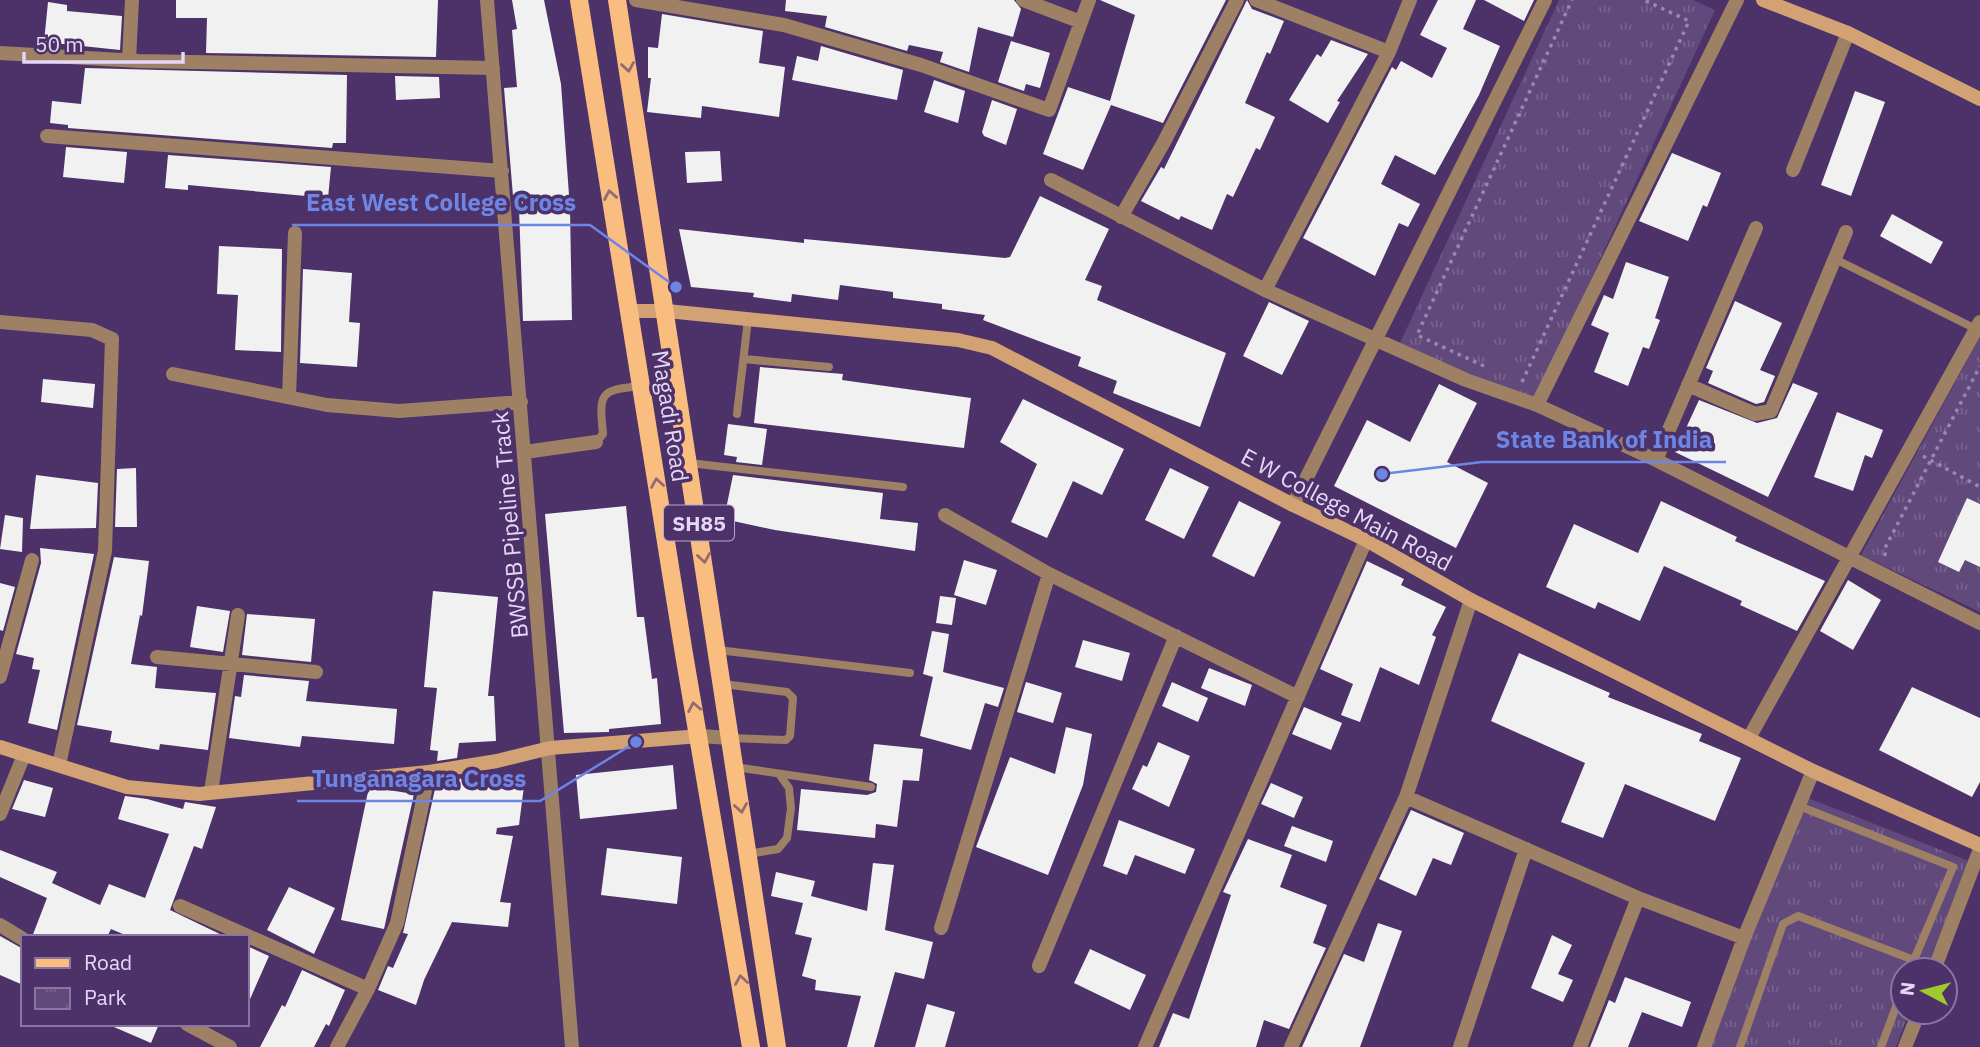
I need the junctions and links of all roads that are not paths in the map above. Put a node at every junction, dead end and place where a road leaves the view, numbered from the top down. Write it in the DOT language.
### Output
graph roads {
  1 [pos="132,0"];
  2 [pos="487,0"];
  3 [pos="617,0"];
  4 [pos="636,0"];
  5 [pos="1023,0"];
  6 [pos="1089,0"];
  7 [pos="1237,0"];
  8 [pos="1256,0"];
  9 [pos="1410,0"];
  10 [pos="1545,0"];
  11 [pos="1737,0"];
  12 [pos="1763,0"];
  13 [pos="584,1"];
  14 [pos="1081,22"];
  15 [pos="1848,33"];
  16 [pos="1389,52"];
  17 [pos="0,53"];
  18 [pos="129,60"];
  19 [pos="493,68"];
  20 [pos="1980,99"];
  21 [pos="47,136"];
  22 [pos="1793,170"];
  23 [pos="502,171"];
  24 [pos="1051,180"];
  25 [pos="1122,217"];
  26 [pos="1756,228"];
  27 [pos="1846,232"];
  28 [pos="295,233"];
  29 [pos="1835,258"];
  30 [pos="1265,290"];
  31 [pos="630,311"];
  32 [pos="667,311"];
  33 [pos="748,319"];
  34 [pos="0,322"];
  35 [pos="1978,326"];
  36 [pos="1375,341"];
  37 [pos="744,359"];
  38 [pos="829,367"];
  39 [pos="173,374"];
  40 [pos="1688,385"];
  41 [pos="642,386"];
  42 [pos="289,397"];
  43 [pos="521,402"];
  44 [pos="1537,405"];
  45 [pos="737,414"];
  46 [pos="596,442"];
  47 [pos="525,452"];
  48 [pos="1656,460"];
  49 [pos="690,463"];
  50 [pos="903,486"];
  51 [pos="1293,505"];
  52 [pos="945,516"];
  53 [pos="1366,540"];
  54 [pos="1850,558"];
  55 [pos="32,559"];
  56 [pos="1049,574"];
  57 [pos="1471,600"];
  58 [pos="238,615"];
  59 [pos="1980,623"];
  60 [pos="1175,636"];
  61 [pos="718,650"];
  62 [pos="157,657"];
  63 [pos="230,664"];
  64 [pos="316,672"];
  65 [pos="911,673"];
  66 [pos="0,677"];
  67 [pos="723,684"];
  68 [pos="1298,697"];
  69 [pos="700,736"];
  70 [pos="730,738"];
  71 [pos="1749,738"];
  72 [pos="0,747"];
  73 [pos="550,748"];
  74 [pos="24,755"];
  75 [pos="59,765"];
  76 [pos="735,767"];
  77 [pos="1813,771"];
  78 [pos="429,772"];
  79 [pos="779,774"];
  80 [pos="871,787"];
  81 [pos="211,793"];
  82 [pos="1406,797"];
  83 [pos="1799,806"];
  84 [pos="0,814"];
  85 [pos="1980,847"];
  86 [pos="1526,849"];
  87 [pos="748,854"];
  88 [pos="1638,898"];
  89 [pos="180,906"];
  90 [pos="0,925"];
  91 [pos="941,928"];
  92 [pos="246,935"];
  93 [pos="248,936"];
  94 [pos="21,938"];
  95 [pos="1744,938"];
  96 [pos="1903,956"];
  97 [pos="1916,956"];
  98 [pos="1939,956"];
  99 [pos="1039,966"];
  100 [pos="368,989"];
  101 [pos="189,1026"];
  102 [pos="1889,1026"];
  103 [pos="1913,1026"];
  104 [pos="206,1042"];
  105 [pos="230,1047"];
  106 [pos="337,1047"];
  107 [pos="572,1047"];
  108 [pos="751,1047"];
  109 [pos="777,1047"];
  110 [pos="1145,1047"];
  111 [pos="1290,1047"];
  112 [pos="1460,1047"];
  113 [pos="1580,1047"];
  114 [pos="1704,1047"];
  115 [pos="1740,1047"];
  116 [pos="1881,1047"];
  117 [pos="1905,1047"];
  1 -- 18 [label="street"];
  2 -- 19 [label="street, BWSSB Pipeline Track"];
  3 -- 32 [label="main road, Magadi Road / SH85, one-way"];
  4 -- 14 [label="street"];
  5 -- 14 [label="street"];
  6 -- 14 [label="street"];
  7 -- 25 [label="street"];
  8 -- 16 [label="street"];
  9 -- 16 [label="street"];
  10 -- 36 [label="street"];
  11 -- 44 [label="street"];
  12 -- 15 [label="street"];
  31 -- 13 [label="main road, Magadi Road / SH85, one-way"];
  15 -- 20 [label="street"];
  15 -- 22 [label="street"];
  16 -- 30 [label="street"];
  17 -- 18 [label="street"];
  18 -- 19 [label="street"];
  19 -- 23 [label="street, BWSSB Pipeline Track"];
  21 -- 23 [label="street"];
  23 -- 43 [label="street, BWSSB Pipeline Track"];
  24 -- 25 [label="street"];
  25 -- 30 [label="street"];
  26 -- 40 [label="street"];
  27 -- 29 [label="street"];
  28 -- 42 [label="street"];
  29 -- 35 [label="lane"];
  29 -- 40 [label="street"];
  30 -- 36 [label="street"];
  31 -- 32 [label="street, E W College Main Road"];
  31 -- 41 [label="main road, Magadi Road / SH85"];
  32 -- 33 [label="street, E W College Main Road"];
  32 -- 49 [label="main road, Magadi Road / SH85"];
  33 -- 37 [label="lane"];
  33 -- 51 [label="street, E W College Main Road"];
  34 -- 75 [label="street"];
  35 -- 54 [label="street"];
  36 -- 44 [label="street"];
  36 -- 51 [label="street"];
  37 -- 38 [label="lane"];
  37 -- 45 [label="lane"];
  39 -- 42 [label="street"];
  40 -- 48 [label="street"];
  41 -- 46 [label="lane"];
  69 -- 41 [label="main road, Magadi Road / SH85, one-way"];
  42 -- 43 [label="street"];
  43 -- 47 [label="street, BWSSB Pipeline Track"];
  44 -- 48 [label="street"];
  46 -- 47 [label="street"];
  47 -- 73 [label="street, BWSSB Pipeline Track"];
  48 -- 54 [label="street"];
  49 -- 50 [label="lane"];
  49 -- 61 [label="main road, Magadi Road / SH85, one-way"];
  51 -- 53 [label="street, E W College Main Road"];
  52 -- 56 [label="street"];
  53 -- 57 [label="street, E W College Main Road"];
  53 -- 68 [label="street"];
  54 -- 59 [label="street"];
  54 -- 71 [label="street"];
  55 -- 66 [label="street"];
  56 -- 60 [label="street"];
  56 -- 91 [label="street"];
  57 -- 71 [label="street, E W College Main Road"];
  57 -- 82 [label="street"];
  58 -- 63 [label="street"];
  60 -- 68 [label="street"];
  60 -- 99 [label="street"];
  61 -- 65 [label="lane"];
  61 -- 67 [label="main road, Magadi Road / SH85"];
  62 -- 63 [label="street"];
  63 -- 64 [label="street"];
  63 -- 81 [label="street"];
  67 -- 70 [label="main road, Magadi Road / SH85"];
  67 -- 70 [label="lane"];
  68 -- 110 [label="street"];
  69 -- 70 [label="street"];
  69 -- 73 [label="street"];
  108 -- 69 [label="main road, Magadi Road / SH85, one-way"];
  70 -- 76 [label="main road, Magadi Road / SH85"];
  71 -- 77 [label="street, E W College Main Road"];
  72 -- 74 [label="street"];
  73 -- 78 [label="street"];
  73 -- 107 [label="street, BWSSB Pipeline Track"];
  74 -- 75 [label="street"];
  74 -- 84 [label="street"];
  75 -- 81 [label="street"];
  76 -- 79 [label="lane"];
  76 -- 87 [label="main road, Magadi Road / SH85, one-way"];
  77 -- 83 [label="street"];
  77 -- 85 [label="street, E W College Main Road"];
  78 -- 81 [label="street"];
  78 -- 100 [label="street"];
  79 -- 80 [label="lane"];
  79 -- 87 [label="lane"];
  82 -- 86 [label="street"];
  82 -- 111 [label="street"];
  83 -- 95 [label="street"];
  83 -- 97 [label="lane"];
  85 -- 98 [label="street"];
  86 -- 88 [label="street"];
  86 -- 112 [label="street"];
  87 -- 109 [label="main road, Magadi Road / SH85"];
  88 -- 95 [label="street"];
  88 -- 113 [label="street"];
  89 -- 92 [label="street"];
  90 -- 94 [label="street"];
  93 -- 100 [label="street"];
  95 -- 114 [label="street"];
  96 -- 115 [label="lane"];
  100 -- 106 [label="street"];
  101 -- 104 [label="street"];
  102 -- 116 [label="lane"];
  103 -- 117 [label="street"];
  104 -- 105 [label="street"];
}
